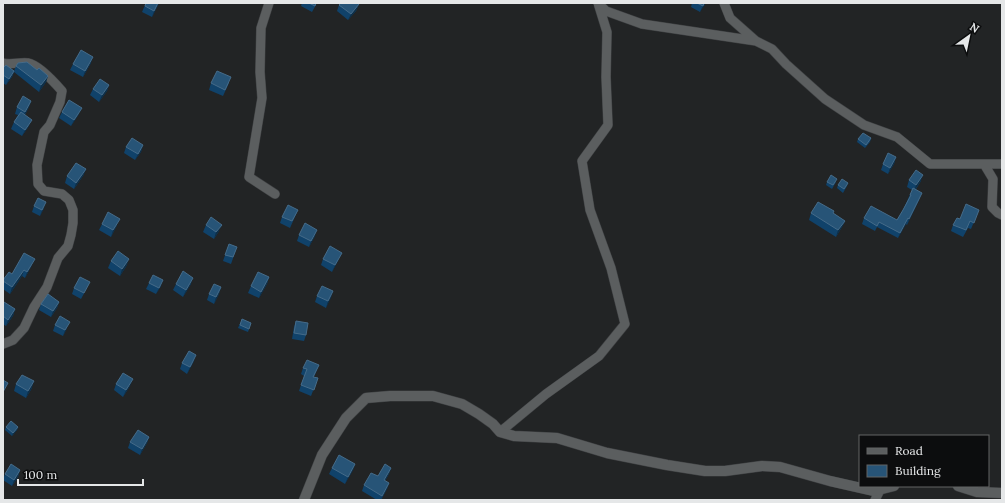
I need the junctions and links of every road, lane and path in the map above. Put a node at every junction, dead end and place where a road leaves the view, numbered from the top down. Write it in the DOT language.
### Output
graph roads {
  1 [pos="269,3"];
  2 [pos="598,3"];
  3 [pos="724,3"];
  4 [pos="756,41"];
  5 [pos="3,63"];
  6 [pos="984,164"];
  7 [pos="1002,164"];
  8 [pos="275,194"];
  9 [pos="1002,215"];
  10 [pos="3,344"];
  11 [pos="500,432"];
  12 [pos="890,487"];
  13 [pos="961,487"];
  14 [pos="880,490"];
  15 [pos="1002,493"];
  16 [pos="304,500"];
  17 [pos="875,500"];
  1 -- 8 [label="street"];
  2 -- 4 [label="street"];
  2 -- 11 [label="street"];
  3 -- 4 [label="street"];
  4 -- 6 [label="street"];
  5 -- 10 [label="street"];
  6 -- 7 [label="street"];
  6 -- 9 [label="street"];
  11 -- 14 [label="street"];
  11 -- 16 [label="street"];
  12 -- 14 [label="street"];
  13 -- 15 [label="street"];
  14 -- 17 [label="street"];
}
